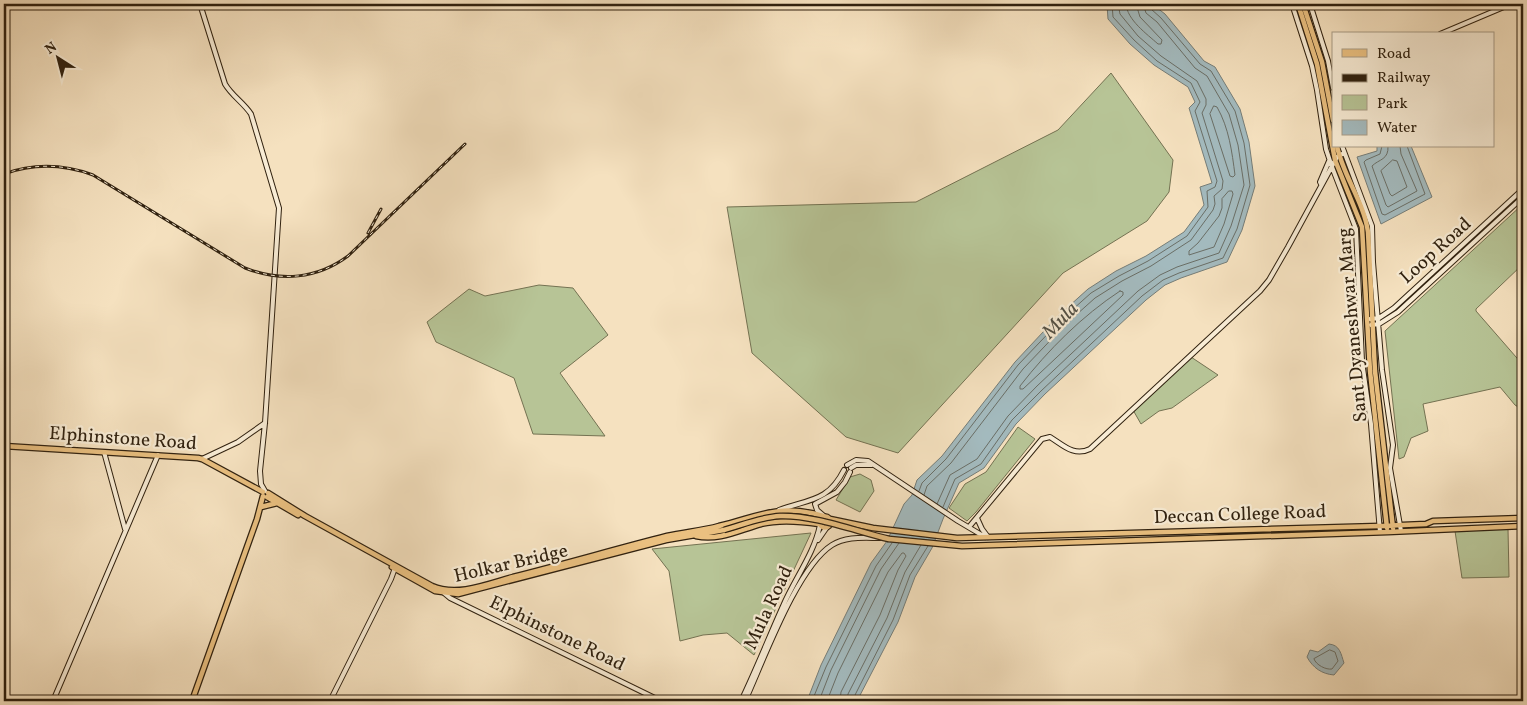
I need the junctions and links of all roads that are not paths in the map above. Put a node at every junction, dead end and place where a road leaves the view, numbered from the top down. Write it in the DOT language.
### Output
graph roads {
  1 [pos="200,4"];
  2 [pos="1292,4"];
  3 [pos="1298,4"];
  4 [pos="1303,4"];
  5 [pos="1310,4"];
  6 [pos="1511,4"];
  7 [pos="1445,32"];
  8 [pos="1326,70"];
  9 [pos="1313,73"];
  10 [pos="1332,85"];
  11 [pos="1332,105"];
  12 [pos="1332,113"];
  13 [pos="1340,151"];
  14 [pos="1332,160"];
  15 [pos="1332,167"];
  16 [pos="1335,176"];
  17 [pos="1322,183"];
  18 [pos="1523,190"];
  19 [pos="1523,197"];
  20 [pos="1378,318"];
  21 [pos="1361,320"];
  22 [pos="1370,322"];
  23 [pos="1379,324"];
  24 [pos="1361,325"];
  25 [pos="265,423"];
  26 [pos="4,446"];
  27 [pos="104,452"];
  28 [pos="158,455"];
  29 [pos="202,458"];
  30 [pos="1388,460"];
  31 [pos="847,465"];
  32 [pos="874,465"];
  33 [pos="844,470"];
  34 [pos="850,470"];
  35 [pos="265,494"];
  36 [pos="277,503"];
  37 [pos="261,506"];
  38 [pos="777,510"];
  39 [pos="823,516"];
  40 [pos="977,518"];
  41 [pos="1523,518"];
  42 [pos="830,519"];
  43 [pos="819,525"];
  44 [pos="1387,525"];
  45 [pos="1393,525"];
  46 [pos="1401,525"];
  47 [pos="1380,526"];
  48 [pos="1523,526"];
  49 [pos="827,527"];
  50 [pos="969,527"];
  51 [pos="126,530"];
  52 [pos="980,530"];
  53 [pos="1401,531"];
  54 [pos="1380,532"];
  55 [pos="1390,532"];
  56 [pos="691,535"];
  57 [pos="987,537"];
  58 [pos="889,538"];
  59 [pos="816,542"];
  60 [pos="397,568"];
  61 [pos="444,591"];
  62 [pos="783,613"];
  63 [pos="53,701"];
  64 [pos="192,701"];
  65 [pos="330,701"];
  66 [pos="661,701"];
  67 [pos="742,701"];
  1 -- 25 [label="street"];
  2 -- 9 [label="street"];
  3 -- 8 [label="main road, Sant Dyaneshwar Marg"];
  4 -- 8 [label="main road, Sant Dyaneshwar Marg"];
  5 -- 8 [label="street"];
  6 -- 7 [label="street"];
  8 -- 9 [label="main road"];
  8 -- 10 [label="street"];
  8 -- 11 [label="main road, Sant Dyaneshwar Marg"];
  8 -- 12 [label="main road, Sant Dyaneshwar Marg"];
  9 -- 14 [label="street"];
  13 -- 14 [label="main road, Sant Dyaneshwar Marg"];
  13 -- 20 [label="street"];
  13 -- 22 [label="main road, Sant Dyaneshwar Marg"];
  14 -- 15 [label="street"];
  14 -- 17 [label="street"];
  14 -- 22 [label="main road, Sant Dyaneshwar Marg"];
  15 -- 16 [label="street"];
  15 -- 17 [label="street"];
  16 -- 17 [label="street"];
  16 -- 21 [label="street"];
  17 -- 40 [label="street"];
  18 -- 20 [label="street, Loop Road"];
  19 -- 23 [label="street, Loop Road"];
  20 -- 22 [label="street, Loop Road"];
  20 -- 23 [label="street"];
  21 -- 22 [label="street, Loop Road"];
  21 -- 24 [label="street"];
  22 -- 23 [label="street, Loop Road"];
  22 -- 24 [label="street, Loop Road"];
  22 -- 30 [label="main road, Sant Dyaneshwar Marg"];
  22 -- 44 [label="main road, Sant Dyaneshwar Marg"];
  23 -- 30 [label="street"];
  24 -- 47 [label="street"];
  25 -- 29 [label="street"];
  25 -- 35 [label="street"];
  26 -- 27 [label="main road, Elphinstone Road"];
  27 -- 28 [label="main road, Elphinstone Road"];
  27 -- 51 [label="street"];
  28 -- 29 [label="main road, Elphinstone Road"];
  28 -- 51 [label="street"];
  29 -- 35 [label="main road, Elphinstone Road"];
  30 -- 45 [label="main road, Sant Dyaneshwar Marg"];
  30 -- 46 [label="street"];
  31 -- 32 [label="street"];
  31 -- 33 [label="street"];
  31 -- 34 [label="street"];
  32 -- 34 [label="street"];
  32 -- 50 [label="street"];
  33 -- 34 [label="street"];
  33 -- 38 [label="street"];
  34 -- 39 [label="street"];
  35 -- 36 [label="main road"];
  35 -- 37 [label="main road"];
  35 -- 60 [label="main road, Elphinstone Road"];
  36 -- 37 [label="main road"];
  36 -- 60 [label="main road"];
  37 -- 64 [label="main road"];
  38 -- 39 [label="main road"];
  38 -- 61 [label="main road, Elphinstone Road"];
  39 -- 42 [label="main road"];
  39 -- 43 [label="main road"];
  40 -- 50 [label="street"];
  40 -- 52 [label="street"];
  41 -- 46 [label="main road, Deccan College Road"];
  42 -- 49 [label="main road"];
  42 -- 57 [label="main road, Deccan College Road"];
  43 -- 49 [label="main road"];
  43 -- 56 [label="main road"];
  43 -- 59 [label="street, Mula Road"];
  44 -- 45 [label="main road, Deccan College Road"];
  44 -- 47 [label="main road, Deccan College Road"];
  44 -- 55 [label="main road, Sant Dyaneshwar Marg"];
  45 -- 46 [label="main road, Deccan College Road"];
  45 -- 55 [label="main road, Sant Dyaneshwar Marg"];
  46 -- 53 [label="street"];
  47 -- 54 [label="street"];
  47 -- 57 [label="main road, Deccan College Road"];
  48 -- 53 [label="main road, Deccan College Road"];
  49 -- 59 [label="street"];
  50 -- 52 [label="street"];
  51 -- 63 [label="street"];
  52 -- 57 [label="street"];
  53 -- 55 [label="main road, Deccan College Road"];
  54 -- 55 [label="main road, Deccan College Road"];
  54 -- 58 [label="main road, Deccan College Road"];
  56 -- 58 [label="main road, Holkar Bridge, bridge"];
  56 -- 61 [label="main road, Holkar Bridge"];
  58 -- 62 [label="street, bridge"];
  59 -- 62 [label="street, Mula Road"];
  60 -- 61 [label="main road, Elphinstone Road"];
  60 -- 65 [label="street"];
  61 -- 66 [label="street, Elphinstone Road"];
  62 -- 67 [label="street, Mula Road"];
}
